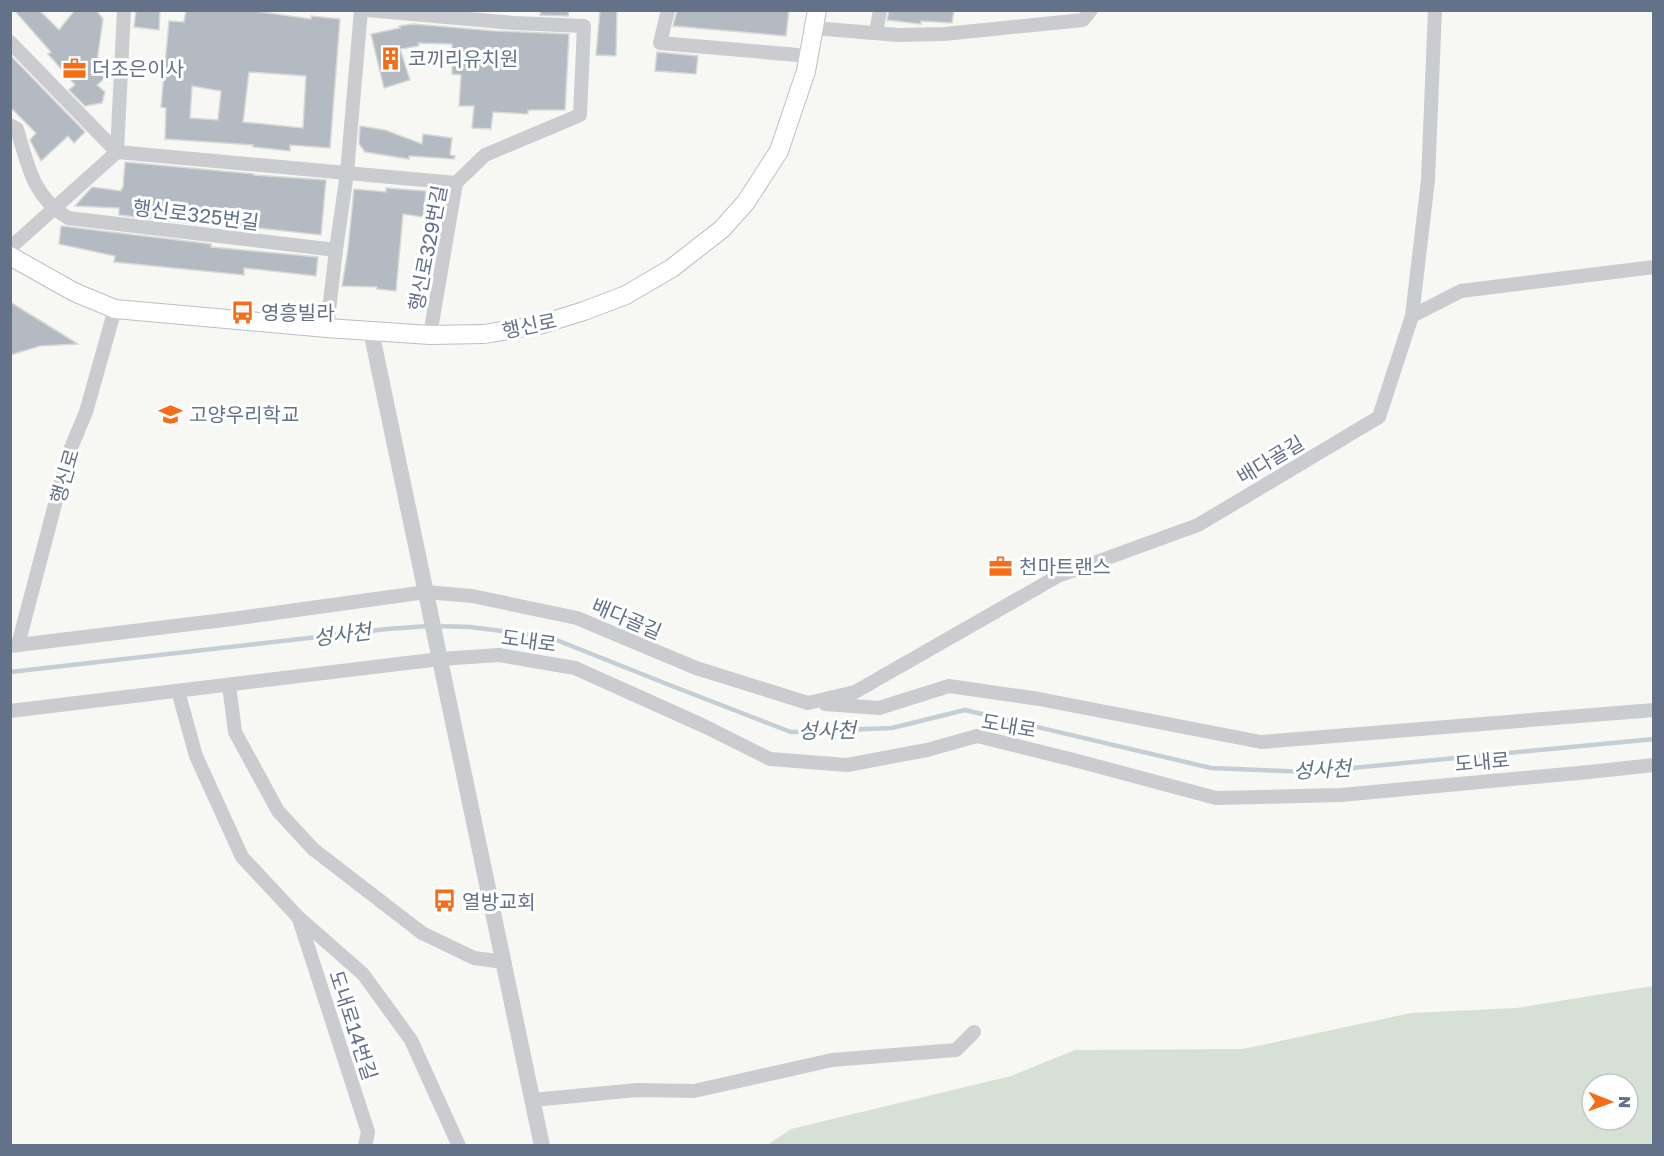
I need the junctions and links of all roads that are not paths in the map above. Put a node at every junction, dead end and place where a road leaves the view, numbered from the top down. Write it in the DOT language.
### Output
graph roads {
  1 [pos="123,10"];
  2 [pos="361,10"];
  3 [pos="367,10"];
  4 [pos="668,10"];
  5 [pos="880,10"];
  6 [pos="1091,10"];
  7 [pos="1435,10"];
  8 [pos="515,17"];
  9 [pos="815,19"];
  10 [pos="876,33"];
  11 [pos="10,42"];
  12 [pos="809,56"];
  13 [pos="10,125"];
  14 [pos="117,152"];
  15 [pos="347,172"];
  16 [pos="456,183"];
  17 [pos="53,209"];
  18 [pos="10,248"];
  19 [pos="336,250"];
  20 [pos="10,256"];
  21 [pos="1653,267"];
  22 [pos="115,309"];
  23 [pos="1412,316"];
  24 [pos="327,328"];
  25 [pos="371,331"];
  26 [pos="430,335"];
  27 [pos="427,598"];
  28 [pos="14,646"];
  29 [pos="439,654"];
  30 [pos="229,685"];
  31 [pos="178,691"];
  32 [pos="808,703"];
  33 [pos="1653,710"];
  34 [pos="10,711"];
  35 [pos="1653,765"];
  36 [pos="298,917"];
  37 [pos="504,962"];
  38 [pos="974,1032"];
  39 [pos="533,1100"];
  40 [pos="365,1146"];
  41 [pos="459,1146"];
  42 [pos="542,1146"];
  1 -- 14 [label="street"];
  2 -- 15 [label="street"];
  3 -- 8 [label="street"];
  4 -- 12 [label="street"];
  5 -- 10 [label="street"];
  6 -- 10 [label="street"];
  7 -- 23 [label="street, 배다골길"];
  8 -- 16 [label="street, 행신로329번길"];
  9 -- 10 [label="street"];
  9 -- 12 [label="main road, 행신로"];
  11 -- 14 [label="street"];
  12 -- 26 [label="main road, 행신로"];
  13 -- 17 [label="street"];
  14 -- 15 [label="street"];
  14 -- 17 [label="street"];
  15 -- 16 [label="street"];
  15 -- 19 [label="street"];
  16 -- 26 [label="street, 행신로329번길"];
  17 -- 18 [label="street"];
  17 -- 19 [label="street, 행신로325번길"];
  19 -- 24 [label="street"];
  20 -- 22 [label="main road, 행신로"];
  21 -- 23 [label="street"];
  22 -- 24 [label="main road, 행신로"];
  22 -- 28 [label="street, 행신로"];
  23 -- 32 [label="street, 배다골길"];
  24 -- 25 [label="main road, 행신로"];
  25 -- 26 [label="main road, 행신로"];
  25 -- 27 [label="street"];
  27 -- 28 [label="street, 배다골길"];
  27 -- 29 [label="street"];
  27 -- 32 [label="street, 배다골길"];
  29 -- 30 [label="street, 도내로"];
  29 -- 35 [label="street, 도내로"];
  29 -- 37 [label="street"];
  30 -- 31 [label="street, 도내로"];
  30 -- 37 [label="street"];
  31 -- 34 [label="street, 도내로"];
  31 -- 36 [label="street"];
  32 -- 33 [label="street, 배다골길"];
  36 -- 40 [label="street, 도내로14번길"];
  36 -- 41 [label="street"];
  37 -- 39 [label="street"];
  38 -- 39 [label="street"];
  39 -- 42 [label="street"];
}
